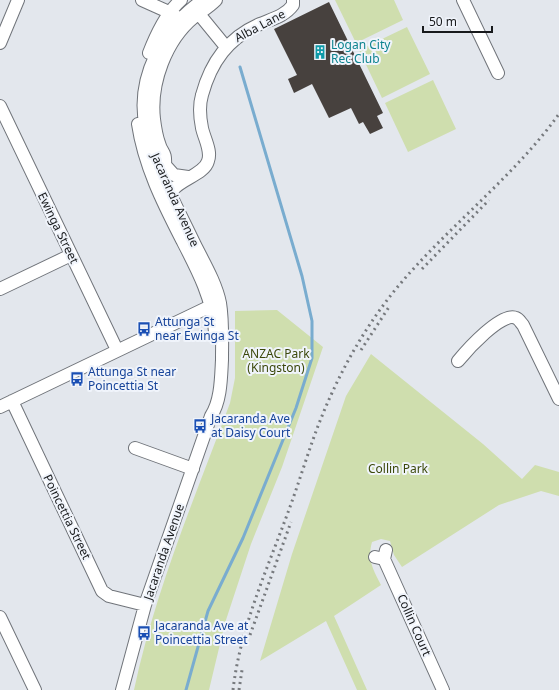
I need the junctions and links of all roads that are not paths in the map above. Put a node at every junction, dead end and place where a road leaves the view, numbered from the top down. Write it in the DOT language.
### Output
graph roads {
  1 [pos="18,0"];
  2 [pos="142,0"];
  3 [pos="181,0"];
  4 [pos="202,0"];
  5 [pos="216,0"];
  6 [pos="293,0"];
  7 [pos="463,0"];
  8 [pos="199,14"];
  9 [pos="175,16"];
  10 [pos="0,43"];
  11 [pos="226,47"];
  12 [pos="498,73"];
  13 [pos="0,106"];
  14 [pos="162,166"];
  15 [pos="188,177"];
  16 [pos="171,193"];
  17 [pos="182,239"];
  18 [pos="71,254"];
  19 [pos="0,289"];
  20 [pos="215,304"];
  21 [pos="117,350"];
  22 [pos="458,361"];
  23 [pos="559,399"];
  24 [pos="12,401"];
  25 [pos="0,407"];
  26 [pos="135,448"];
  27 [pos="193,469"];
  28 [pos="382,555"];
  29 [pos="145,605"];
  30 [pos="0,617"];
  31 [pos="35,690"];
  32 [pos="122,690"];
  33 [pos="443,690"];
  1 -- 10 [label="street"];
  2 -- 9 [label="street"];
  3 -- 9 [label="street, Jacaranda Avenue"];
  4 -- 9 [label="street, Jacaranda Avenue"];
  5 -- 8 [label="street"];
  6 -- 11 [label="street, Alba Lane"];
  7 -- 12 [label="street"];
  8 -- 11 [label="street"];
  8 -- 14 [label="street"];
  9 -- 14 [label="street, Jacaranda Avenue"];
  9 -- 17 [label="street, Jacaranda Avenue"];
  11 -- 15 [label="street, Alba Lane"];
  13 -- 18 [label="street, Ewinga Street"];
  14 -- 15 [label="street"];
  14 -- 16 [label="street, Jacaranda Avenue"];
  15 -- 16 [label="street, Alba Lane"];
  16 -- 17 [label="street"];
  16 -- 20 [label="street, Jacaranda Avenue"];
  17 -- 20 [label="street, Jacaranda Avenue"];
  18 -- 19 [label="street"];
  18 -- 21 [label="street, Ewinga Street"];
  20 -- 21 [label="street"];
  20 -- 27 [label="street, Jacaranda Avenue"];
  21 -- 24 [label="street"];
  22 -- 23 [label="street"];
  24 -- 25 [label="street"];
  24 -- 29 [label="street, Poincettia Street"];
  26 -- 27 [label="street"];
  27 -- 29 [label="street, Jacaranda Avenue"];
  28 -- 33 [label="street, Collin Court"];
  29 -- 32 [label="street, Jacaranda Avenue"];
  30 -- 31 [label="street"];
}
